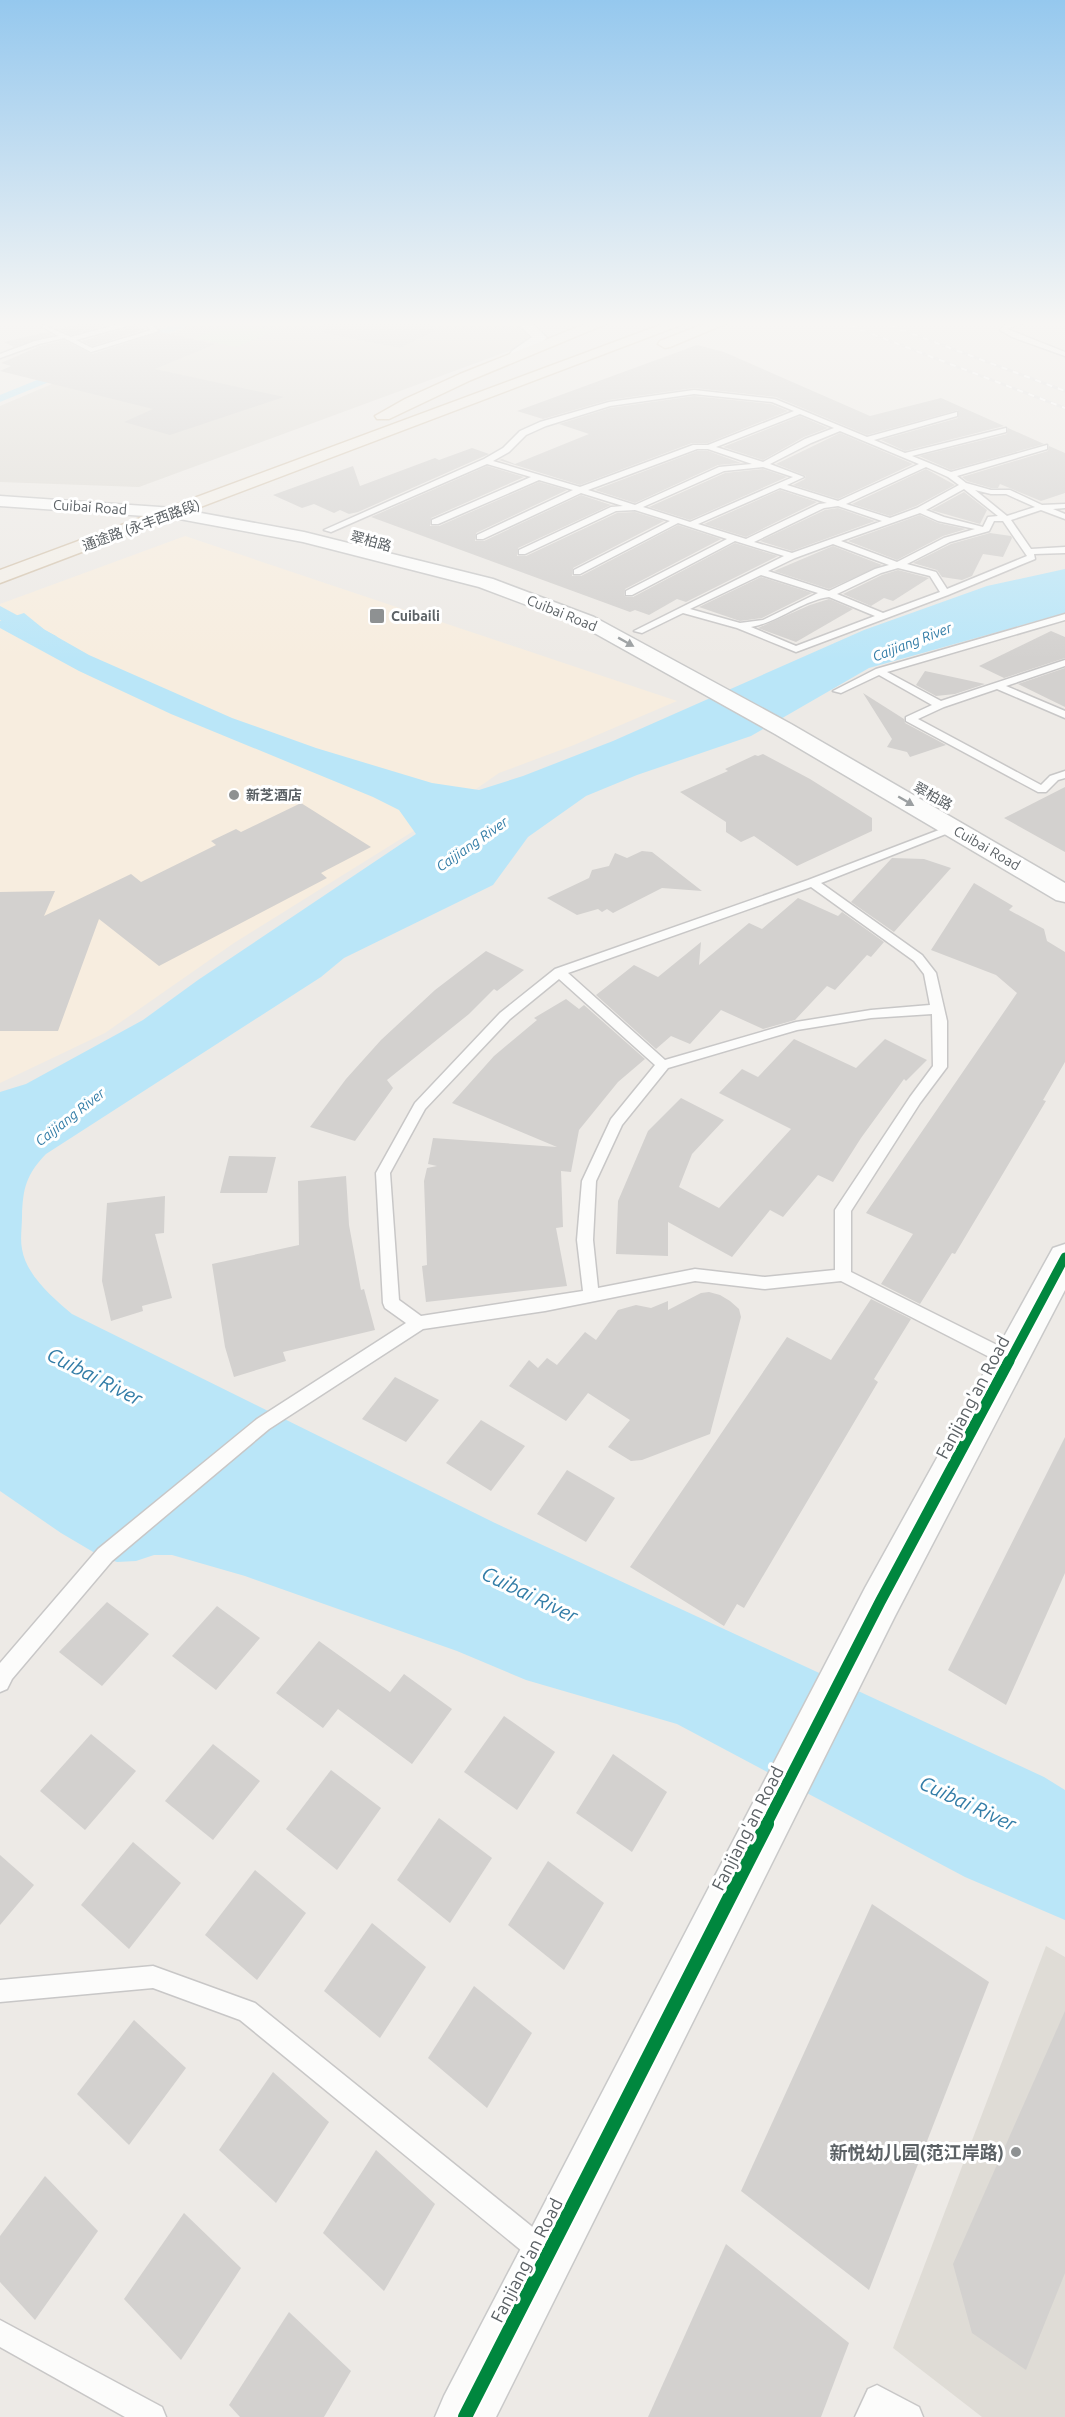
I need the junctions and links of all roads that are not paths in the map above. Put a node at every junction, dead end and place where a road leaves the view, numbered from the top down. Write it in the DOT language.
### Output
graph roads {
  1 [pos="346,434"];
  2 [pos="348,434"];
  3 [pos="382,434"];
  4 [pos="522,434"];
  5 [pos="743,434"];
  6 [pos="826,434"];
  7 [pos="853,434"];
  8 [pos="887,434"];
  9 [pos="988,434"];
  10 [pos="342,436"];
  11 [pos="869,439"];
  12 [pos="709,447"];
  13 [pos="1044,447"];
  14 [pos="906,455"];
  15 [pos="487,461"];
  16 [pos="926,464"];
  17 [pos="764,465"];
  18 [pos="951,475"];
  19 [pos="538,477"];
  20 [pos="780,485"];
  21 [pos="965,485"];
  22 [pos="580,490"];
  23 [pos="0,493"];
  24 [pos="0,501"];
  25 [pos="839,504"];
  26 [pos="1065,506"];
  27 [pos="636,507"];
  28 [pos="1041,507"];
  29 [pos="177,508"];
  30 [pos="145,510"];
  31 [pos="920,510"];
  32 [pos="1065,517"];
  33 [pos="1006,519"];
  34 [pos="678,520"];
  35 [pos="891,521"];
  36 [pos="435,522"];
  37 [pos="692,524"];
  38 [pos="986,529"];
  39 [pos="328,530"];
  40 [pos="480,537"];
  41 [pos="735,538"];
  42 [pos="747,542"];
  43 [pos="835,542"];
  44 [pos="1065,550"];
  45 [pos="522,552"];
  46 [pos="1029,552"];
  47 [pos="792,556"];
  48 [pos="898,565"];
  49 [pos="2,572"];
  50 [pos="577,572"];
  51 [pos="762,572"];
  52 [pos="945,592"];
  53 [pos="629,593"];
  54 [pos="830,594"];
  55 [pos="682,610"];
  56 [pos="882,616"];
  57 [pos="1065,617"];
  58 [pos="740,626"];
  59 [pos="639,631"];
  60 [pos="1065,663"];
  61 [pos="879,671"];
  62 [pos="710,680"];
  63 [pos="998,686"];
  64 [pos="838,691"];
  65 [pos="940,705"];
  66 [pos="1065,715"];
  67 [pos="792,725"];
  68 [pos="1065,774"];
  69 [pos="952,828"];
  70 [pos="1065,871"];
  71 [pos="812,882"];
  72 [pos="1065,894"];
  73 [pos="559,972"];
  74 [pos="938,1009"];
  75 [pos="663,1065"];
  76 [pos="1065,1257"];
  77 [pos="843,1275"];
  78 [pos="591,1296"];
  79 [pos="420,1323"];
  80 [pos="1011,1360"];
  81 [pos="0,1682"];
  82 [pos="0,1991"];
  83 [pos="547,2255"];
  84 [pos="0,2333"];
  85 [pos="152,2417"];
  86 [pos="465,2417"];
  87 [pos="869,2417"];
  88 [pos="909,2417"];
  1 -- 10 [label="main road"];
  2 -- 10 [label="main road, 通途路 (永丰西路段)"];
  3 -- 29 [label="main road, 通途路 (永丰西路段)"];
  4 -- 15 [label="lane"];
  5 -- 12 [label="lane"];
  6 -- 17 [label="lane"];
  7 -- 11 [label="lane"];
  8 -- 11 [label="lane"];
  9 -- 14 [label="lane"];
  10 -- 29 [label="main road, 通途路 (永丰西路段)"];
  11 -- 14 [label="lane"];
  12 -- 17 [label="lane"];
  12 -- 22 [label="lane"];
  13 -- 18 [label="lane"];
  14 -- 16 [label="lane"];
  15 -- 19 [label="lane"];
  15 -- 39 [label="lane"];
  16 -- 18 [label="lane"];
  16 -- 25 [label="lane"];
  17 -- 20 [label="lane"];
  17 -- 27 [label="lane"];
  18 -- 21 [label="lane"];
  19 -- 22 [label="lane"];
  19 -- 36 [label="lane"];
  20 -- 25 [label="lane"];
  20 -- 37 [label="lane"];
  21 -- 28 [label="lane"];
  21 -- 31 [label="lane"];
  21 -- 33 [label="lane"];
  22 -- 27 [label="lane"];
  22 -- 40 [label="lane"];
  23 -- 29 [label="main road, 翠柏路"];
  24 -- 30 [label="main road, Cuibai Road"];
  25 -- 35 [label="lane"];
  25 -- 42 [label="lane"];
  26 -- 28 [label="lane"];
  27 -- 34 [label="lane"];
  27 -- 45 [label="lane"];
  28 -- 32 [label="lane"];
  28 -- 33 [label="lane"];
  29 -- 30 [label="main road, Cuibai Road"];
  29 -- 39 [label="main road, 翠柏路"];
  29 -- 49 [label="main road, 通途路 (永丰西路段)"];
  29 -- 62 [label="main road, Cuibai Road, one-way"];
  30 -- 49 [label="main road, 通途路 (永丰西路段)"];
  31 -- 35 [label="lane"];
  31 -- 38 [label="lane"];
  33 -- 38 [label="lane"];
  33 -- 46 [label="lane"];
  34 -- 37 [label="lane"];
  34 -- 50 [label="lane"];
  35 -- 43 [label="lane"];
  37 -- 41 [label="lane"];
  38 -- 48 [label="lane"];
  39 -- 59 [label="main road, 翠柏路"];
  41 -- 42 [label="lane"];
  41 -- 53 [label="lane"];
  42 -- 47 [label="lane"];
  43 -- 47 [label="lane"];
  43 -- 48 [label="lane"];
  44 -- 46 [label="lane"];
  46 -- 52 [label="lane"];
  47 -- 51 [label="lane"];
  48 -- 52 [label="lane"];
  48 -- 54 [label="lane"];
  51 -- 54 [label="lane"];
  51 -- 55 [label="lane"];
  52 -- 56 [label="lane"];
  54 -- 56 [label="lane"];
  54 -- 58 [label="lane"];
  55 -- 58 [label="lane"];
  55 -- 59 [label="lane"];
  56 -- 58 [label="lane"];
  57 -- 61 [label="lane"];
  59 -- 62 [label="main road, 翠柏路"];
  60 -- 63 [label="lane"];
  61 -- 64 [label="lane"];
  61 -- 65 [label="lane"];
  62 -- 67 [label="main road, Cuibai Road"];
  63 -- 65 [label="lane"];
  63 -- 66 [label="lane"];
  65 -- 68 [label="lane"];
  67 -- 69 [label="main road, Cuibai Road, one-way"];
  67 -- 70 [label="main road, 翠柏路"];
  69 -- 71 [label="lane"];
  69 -- 72 [label="main road, Cuibai Road"];
  71 -- 73 [label="lane"];
  71 -- 74 [label="lane"];
  73 -- 75 [label="lane"];
  73 -- 79 [label="lane"];
  74 -- 75 [label="lane"];
  74 -- 77 [label="lane"];
  75 -- 78 [label="lane"];
  76 -- 80 [label="main road, Fanjiang'an Road"];
  77 -- 78 [label="lane"];
  77 -- 80 [label="lane"];
  78 -- 79 [label="lane"];
  79 -- 81 [label="lane"];
  80 -- 83 [label="main road, Fanjiang'an Road"];
  82 -- 83 [label="lane"];
  83 -- 86 [label="main road, Fanjiang'an Road"];
  84 -- 85 [label="lane"];
  87 -- 88 [label="lane"];
}
